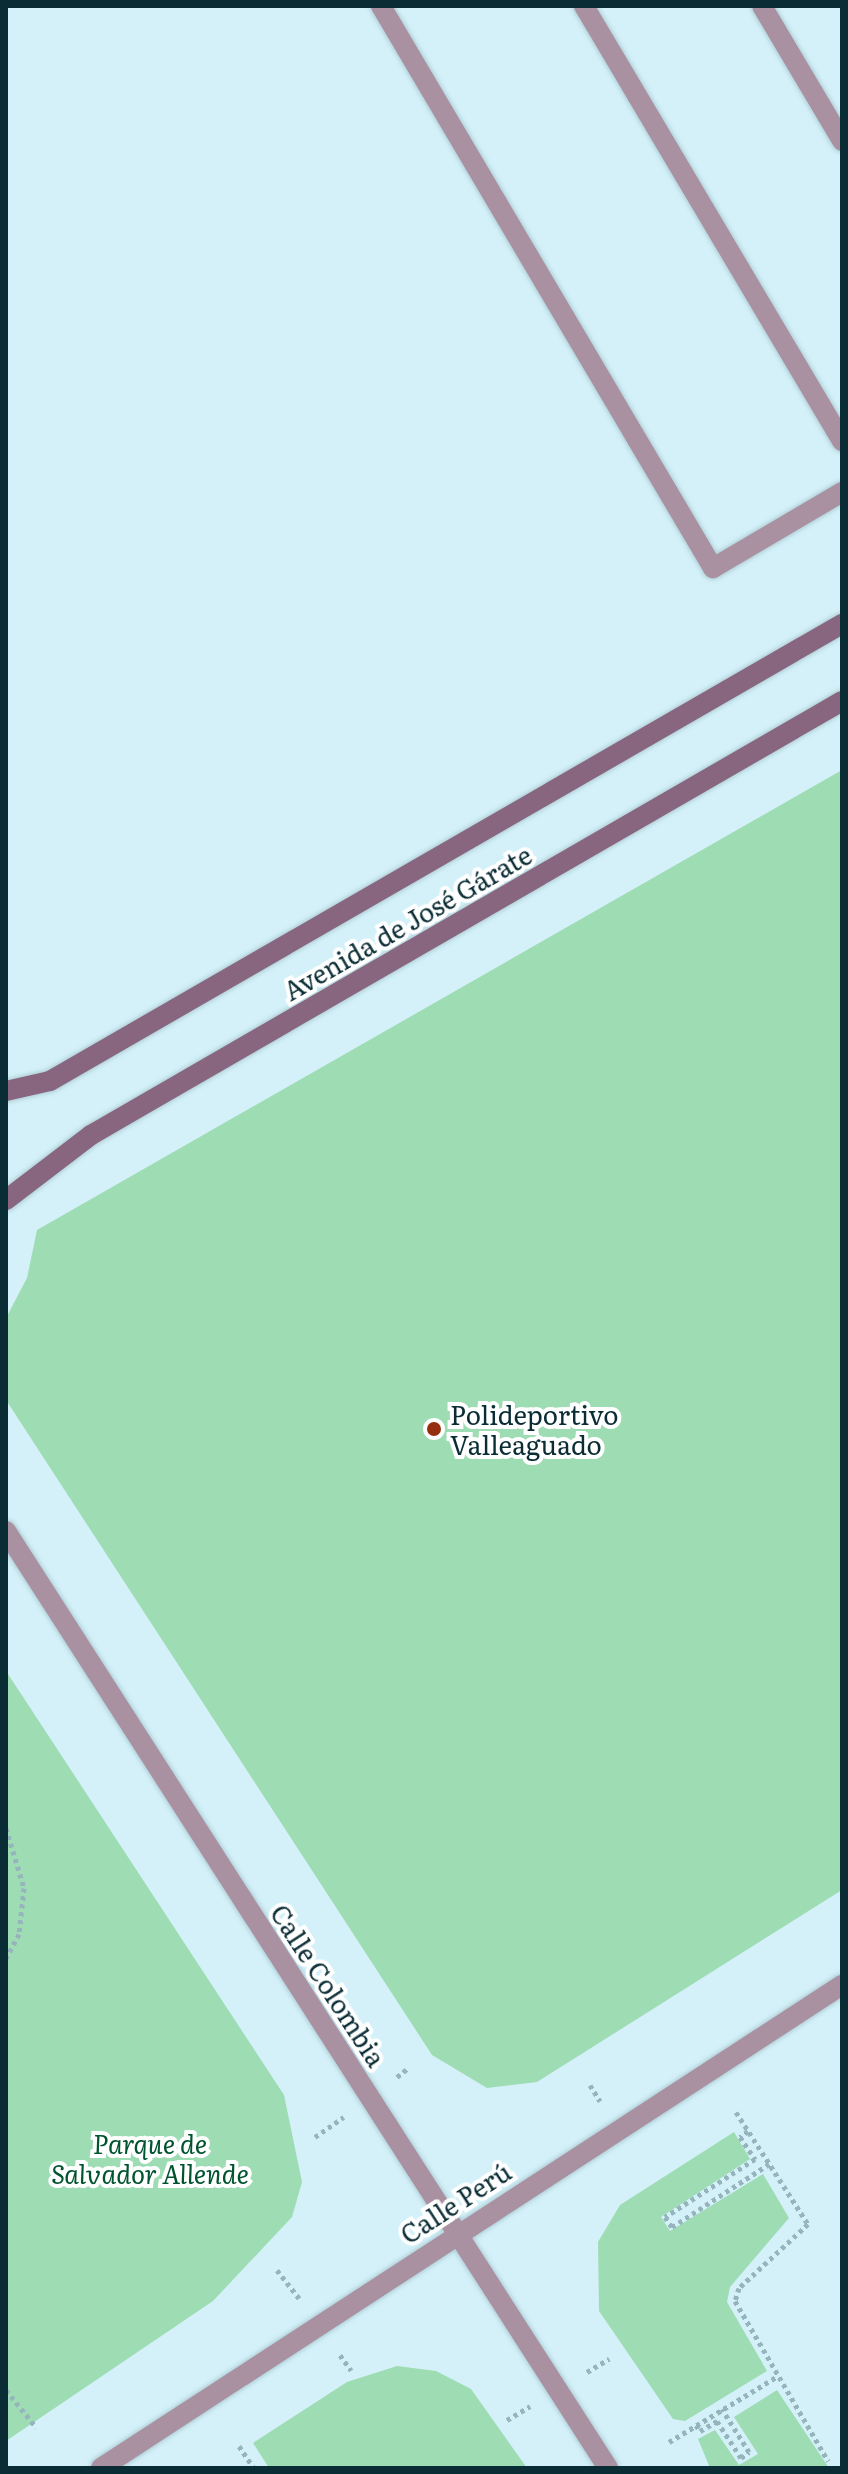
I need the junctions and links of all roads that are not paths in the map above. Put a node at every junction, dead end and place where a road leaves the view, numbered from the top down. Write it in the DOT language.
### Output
graph roads {
  1 [pos="381,6"];
  2 [pos="584,6"];
  3 [pos="762,6"];
  4 [pos="842,141"];
  5 [pos="842,441"];
  6 [pos="842,492"];
  7 [pos="842,624"];
  8 [pos="842,701"];
  9 [pos="6,1091"];
  10 [pos="6,1200"];
  11 [pos="6,1531"];
  12 [pos="842,1985"];
  13 [pos="456,2232"];
  14 [pos="101,2468"];
  15 [pos="608,2468"];
  1 -- 6 [label="street"];
  2 -- 5 [label="street"];
  3 -- 4 [label="street"];
  7 -- 9 [label="main road, Avenida de José Gárate"];
  8 -- 10 [label="main road, Avenida de José Gárate"];
  11 -- 13 [label="street, Calle Colombia"];
  12 -- 13 [label="street, Calle Perú"];
  13 -- 14 [label="street, Calle Perú"];
  13 -- 15 [label="street, Calle Colombia"];
}
